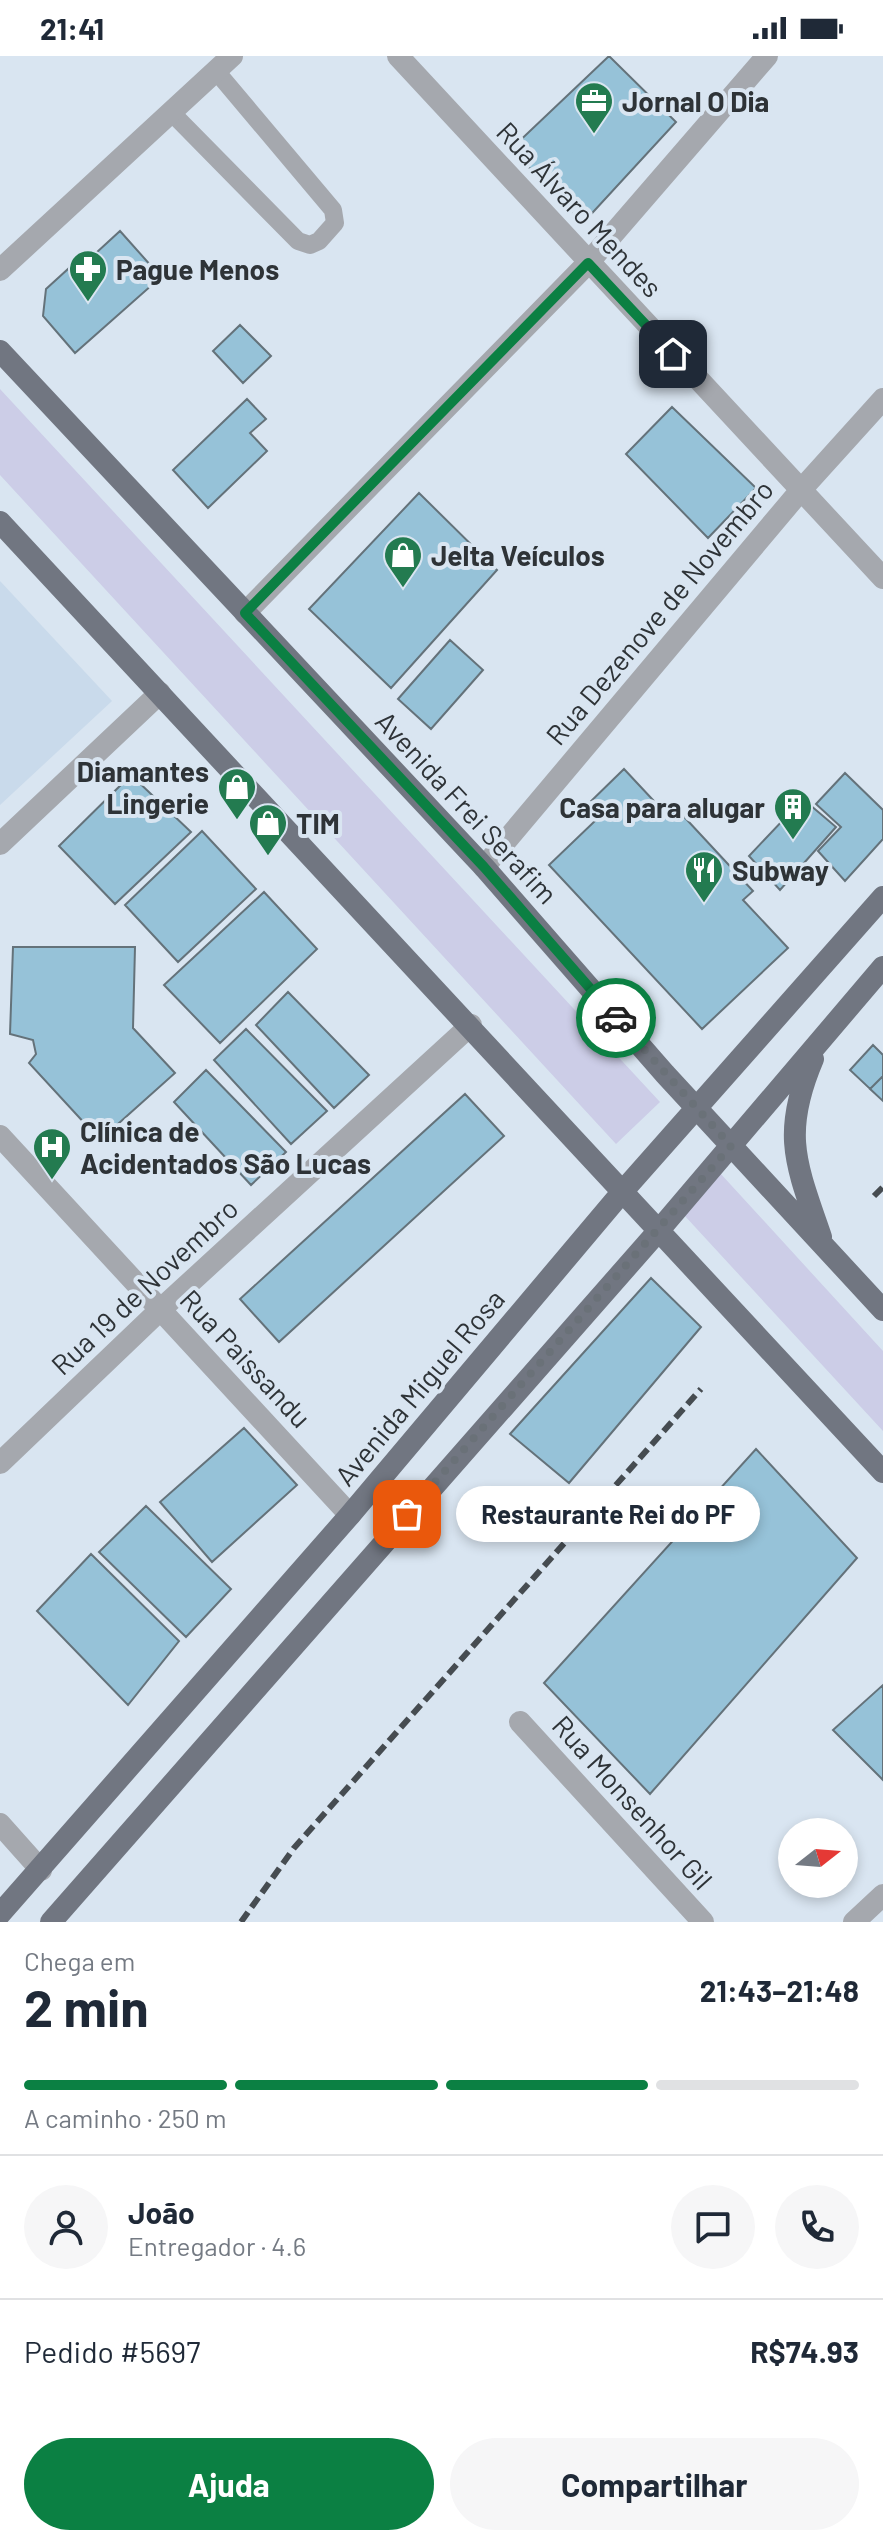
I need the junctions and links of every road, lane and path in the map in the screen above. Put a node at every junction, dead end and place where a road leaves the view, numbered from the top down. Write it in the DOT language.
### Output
graph roads {
  1 [pos="398,56"];
  2 [pos="767,56"];
  3 [pos="224,64"];
  4 [pos="171,112"];
  5 [pos="588,263"];
  6 [pos="0,270"];
  7 [pos="0,351"];
  8 [pos="883,399"];
  9 [pos="800,491"];
  10 [pos="0,522"];
  11 [pos="883,578"];
  12 [pos="245,613"];
  13 [pos="160,693"];
  14 [pos="0,844"];
  15 [pos="484,867"];
  16 [pos="883,897"];
  17 [pos="883,967"];
  18 [pos="471,1025"];
  19 [pos="822,1038"];
  20 [pos="696,1108"];
  21 [pos="0,1136"];
  22 [pos="731,1146"];
  23 [pos="623,1191"];
  24 [pos="660,1229"];
  25 [pos="824,1245"];
  26 [pos="160,1310"];
  27 [pos="883,1310"];
  28 [pos="0,1463"];
  29 [pos="883,1472"];
  30 [pos="350,1515"];
  31 [pos="520,1722"];
  32 [pos="0,1824"];
  33 [pos="41,1870"];
  34 [pos="883,1895"];
  35 [pos="0,1914"];
  36 [pos="51,1922"];
  37 [pos="703,1922"];
  38 [pos="854,1922"];
  1 -- 5 [label="street, Rua Álvaro Mendes"];
  2 -- 5 [label="street"];
  3 -- 4 [label="street"];
  3 -- 4 [label="lane"];
  4 -- 6 [label="street"];
  5 -- 9 [label="street, Rua Álvaro Mendes"];
  5 -- 12 [label="street"];
  7 -- 12 [label="main road, Avenida Frei Serafim"];
  8 -- 9 [label="street, Rua Dezenove de Novembro"];
  9 -- 11 [label="street, Rua Álvaro Mendes"];
  9 -- 15 [label="street, Rua Dezenove de Novembro"];
  10 -- 13 [label="main road"];
  12 -- 15 [label="main road, Avenida Frei Serafim"];
  13 -- 14 [label="street"];
  13 -- 18 [label="main road"];
  15 -- 20 [label="main road, Avenida Frei Serafim"];
  16 -- 20 [label="main road, Avenida Miguel Rosa"];
  17 -- 19 [label="main road"];
  18 -- 23 [label="main road"];
  18 -- 26 [label="street, Rua 19 de Novembro"];
  19 -- 22 [label="main road"];
  19 -- 25 [label="main road"];
  20 -- 22 [label="main road, Avenida Frei Serafim"];
  20 -- 23 [label="main road, Avenida Miguel Rosa"];
  21 -- 26 [label="street, Rua Paissandu"];
  22 -- 24 [label="main road"];
  22 -- 25 [label="main road, Avenida Frei Serafim"];
  23 -- 24 [label="main road"];
  23 -- 30 [label="main road, Avenida Miguel Rosa"];
  24 -- 29 [label="main road"];
  24 -- 36 [label="main road"];
  25 -- 27 [label="main road, Avenida Frei Serafim"];
  26 -- 28 [label="street, Rua 19 de Novembro"];
  26 -- 30 [label="street, Rua Paissandu"];
  30 -- 33 [label="main road, Avenida Miguel Rosa"];
  31 -- 37 [label="street, Rua Monsenhor Gil"];
  32 -- 33 [label="street"];
  33 -- 35 [label="main road, Avenida Miguel Rosa"];
  34 -- 38 [label="street"];
}
